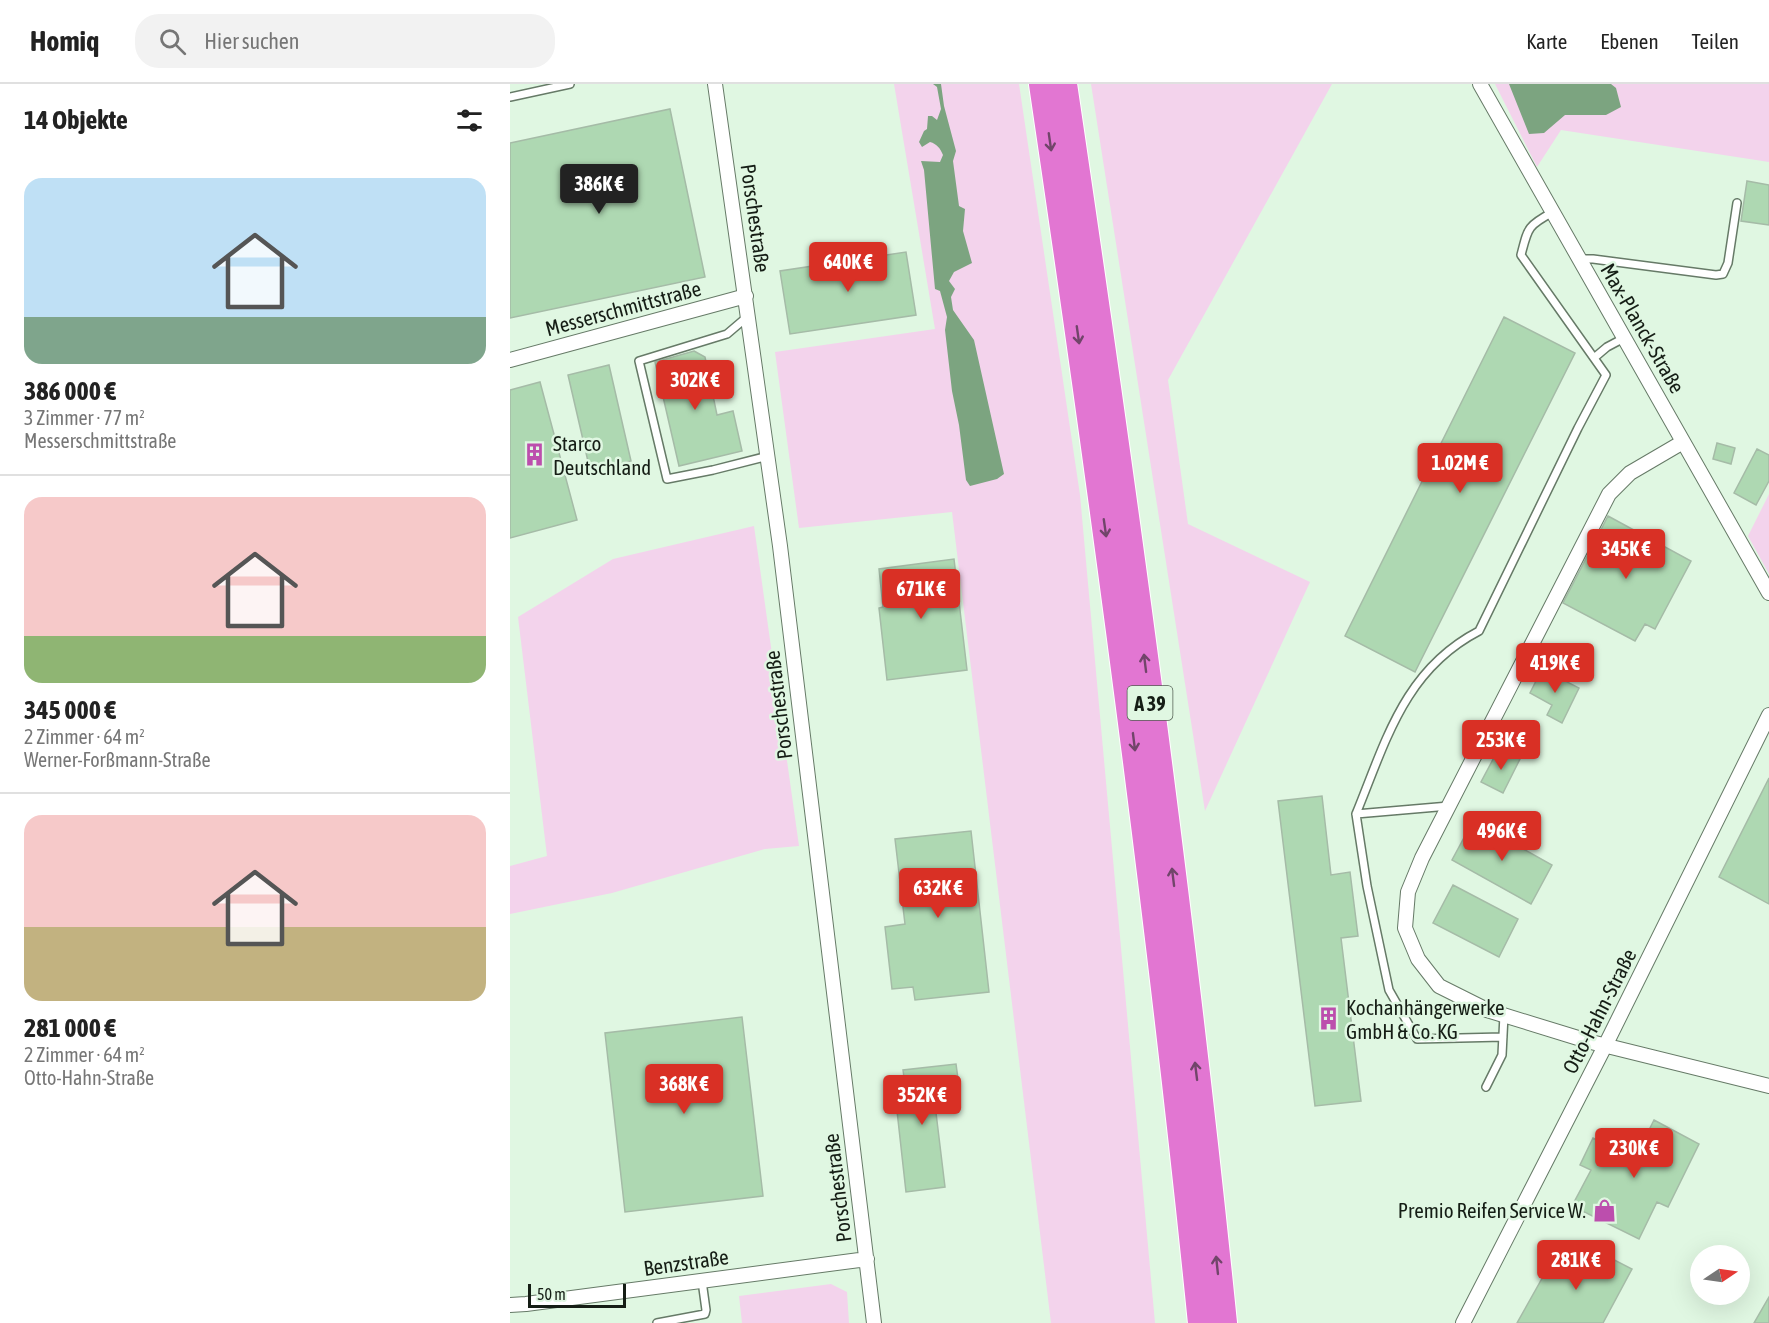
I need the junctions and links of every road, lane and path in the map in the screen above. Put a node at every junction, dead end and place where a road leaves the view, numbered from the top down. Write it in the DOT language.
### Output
graph roads {
  1 [pos="570,84"];
  2 [pos="715,84"];
  3 [pos="1042,84"];
  4 [pos="1064,84"];
  5 [pos="1480,84"];
  6 [pos="560,85"];
  7 [pos="510,97"];
  8 [pos="1737,203"];
  9 [pos="1552,212"];
  10 [pos="1579,259"];
  11 [pos="746,296"];
  12 [pos="749,316"];
  13 [pos="1624,338"];
  14 [pos="1594,358"];
  15 [pos="510,360"];
  16 [pos="1683,442"];
  17 [pos="768,456"];
  18 [pos="1769,593"];
  19 [pos="1769,716"];
  20 [pos="1449,806"];
  21 [pos="1356,814"];
  22 [pos="1504,1016"];
  23 [pos="1503,1037"];
  24 [pos="1606,1044"];
  25 [pos="1769,1086"];
  26 [pos="1486,1087"];
  27 [pos="867,1258"];
  28 [pos="702,1281"];
  29 [pos="510,1305"];
  30 [pos="657,1323"];
  31 [pos="874,1323"];
  32 [pos="1201,1323"];
  33 [pos="1224,1323"];
  34 [pos="1462,1323"];
  1 -- 6 [label="lane"];
  2 -- 11 [label="street, Porschestraße"];
  3 -- 32 [label="highway, A 39, one-way"];
  33 -- 4 [label="highway, A 39, one-way"];
  5 -- 9 [label="street, Max-Planck-Straße"];
  6 -- 7 [label="lane"];
  8 -- 10 [label="lane"];
  9 -- 10 [label="street, Max-Planck-Straße"];
  9 -- 14 [label="lane"];
  10 -- 13 [label="street, Max-Planck-Straße"];
  11 -- 12 [label="street, Porschestraße"];
  11 -- 15 [label="street, Messerschmittstraße"];
  12 -- 17 [label="street, Porschestraße"];
  12 -- 17 [label="lane"];
  13 -- 14 [label="lane"];
  13 -- 16 [label="street, Max-Planck-Straße"];
  14 -- 21 [label="lane"];
  16 -- 18 [label="street, Max-Planck-Straße"];
  16 -- 20 [label="street"];
  17 -- 27 [label="street, Porschestraße"];
  19 -- 24 [label="street, Otto-Hahn-Straße"];
  20 -- 21 [label="lane"];
  20 -- 22 [label="street"];
  21 -- 23 [label="lane"];
  22 -- 23 [label="lane"];
  22 -- 24 [label="street"];
  23 -- 26 [label="lane"];
  24 -- 25 [label="street"];
  24 -- 34 [label="street, Otto-Hahn-Straße"];
  27 -- 28 [label="street, Benzstraße"];
  27 -- 31 [label="street, Porschestraße"];
  28 -- 29 [label="street, Benzstraße"];
  28 -- 30 [label="lane"];
}
